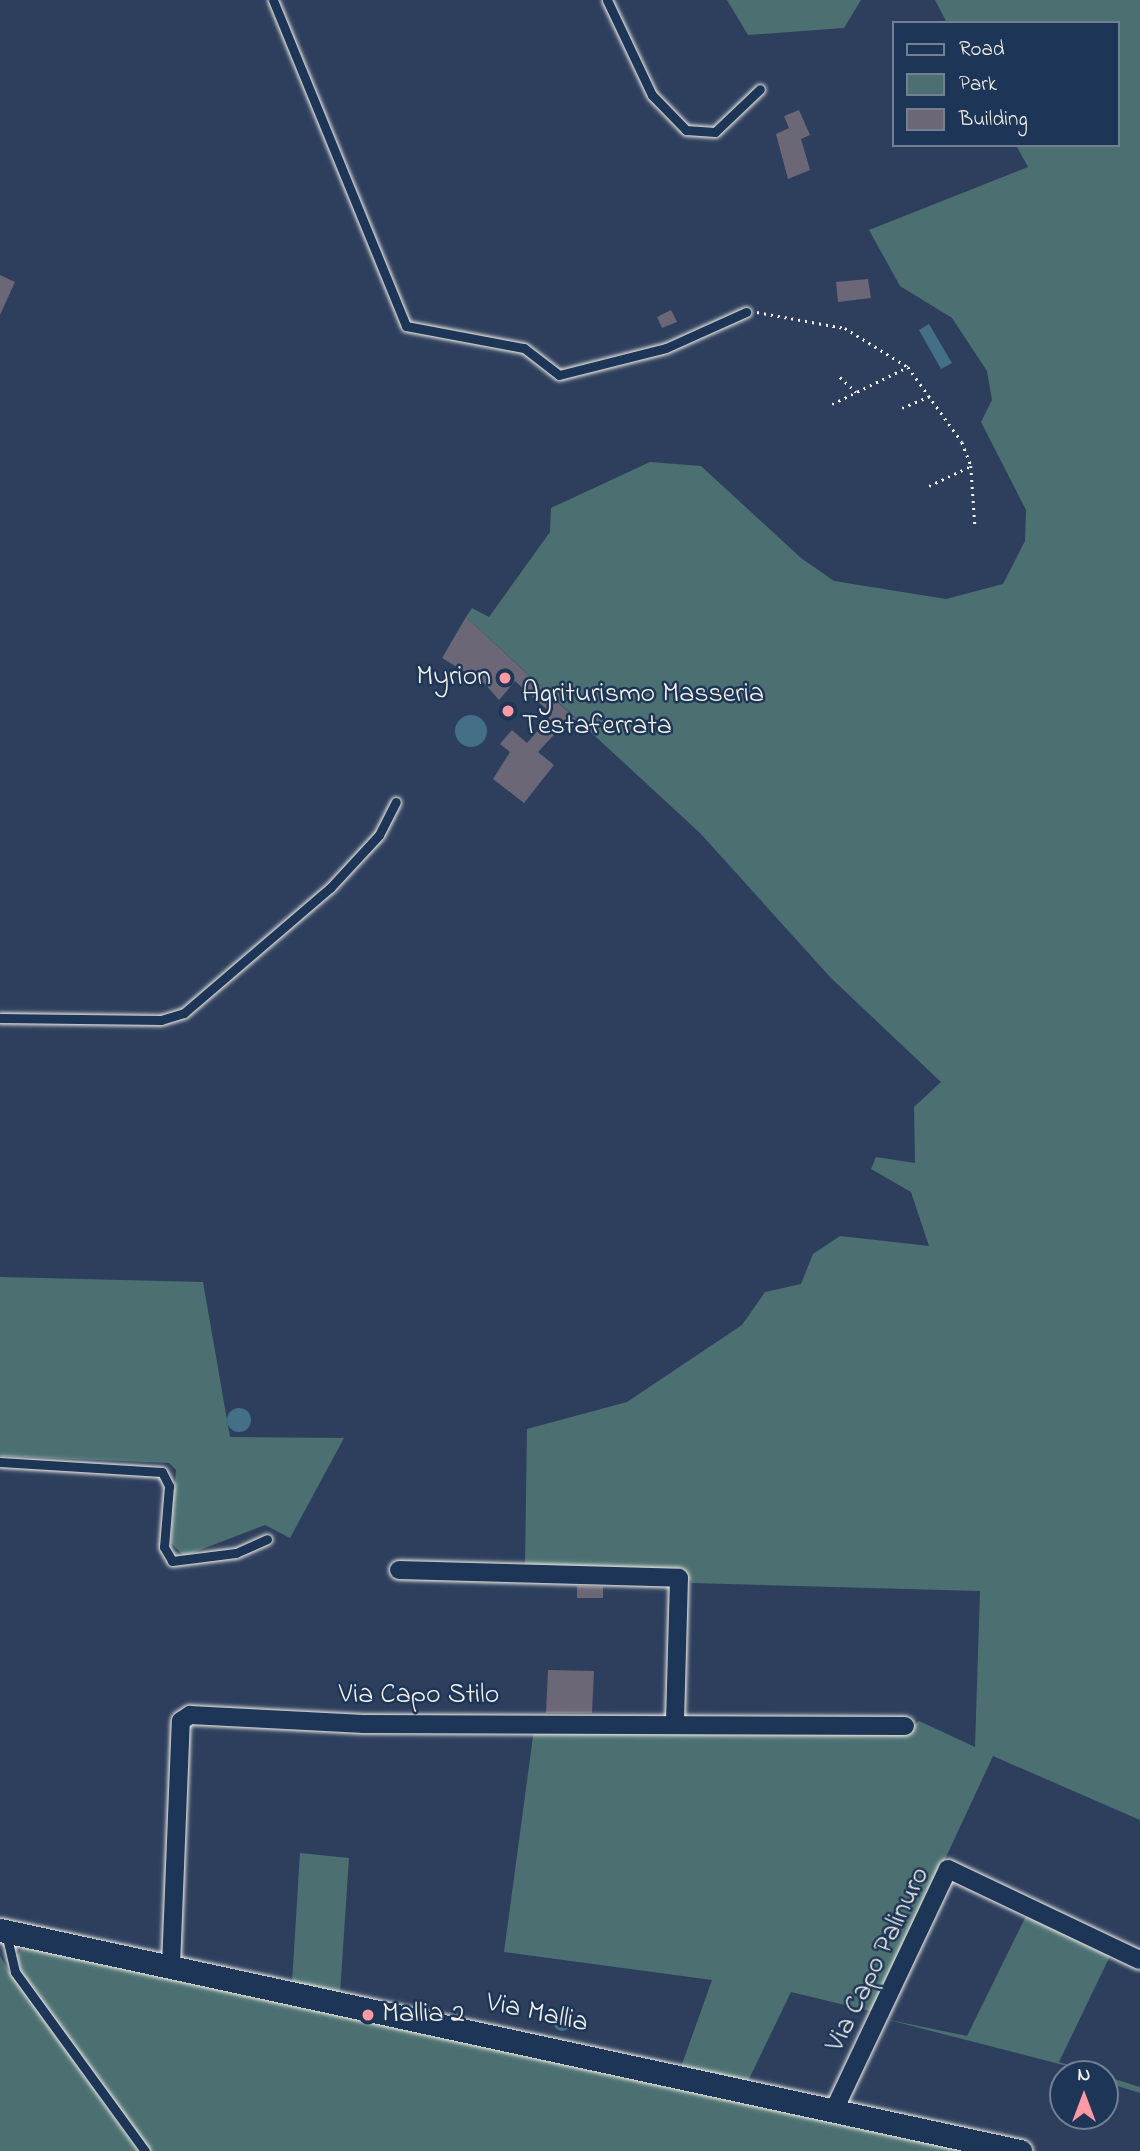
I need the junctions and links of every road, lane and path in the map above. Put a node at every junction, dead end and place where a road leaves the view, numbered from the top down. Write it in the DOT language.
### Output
graph roads {
  1 [pos="273,0"];
  2 [pos="607,0"];
  3 [pos="760,89"];
  4 [pos="746,312"];
  5 [pos="908,367"];
  6 [pos="840,377"];
  7 [pos="856,392"];
  8 [pos="933,395"];
  9 [pos="832,404"];
  10 [pos="902,408"];
  11 [pos="971,466"];
  12 [pos="929,486"];
  13 [pos="975,524"];
  14 [pos="396,802"];
  15 [pos="0,1018"];
  16 [pos="0,1462"];
  17 [pos="267,1539"];
  18 [pos="400,1570"];
  19 [pos="675,1724"];
  20 [pos="905,1726"];
  21 [pos="3,1930"];
  22 [pos="1140,1960"];
  23 [pos="171,1966"];
  24 [pos="835,2108"];
  25 [pos="145,2151"];
  26 [pos="1020,2151"];
  1 -- 4 [label="lane"];
  2 -- 3 [label="lane"];
  4 -- 5 [label="path"];
  5 -- 7 [label="path"];
  5 -- 8 [label="path"];
  6 -- 7 [label="path"];
  7 -- 9 [label="path"];
  8 -- 10 [label="path"];
  8 -- 11 [label="path"];
  11 -- 12 [label="path"];
  11 -- 13 [label="path"];
  14 -- 15 [label="lane"];
  16 -- 17 [label="lane"];
  18 -- 19 [label="street"];
  19 -- 20 [label="street, Via Capo Stilo"];
  19 -- 23 [label="street, Via Capo Stilo"];
  21 -- 23 [label="street, Via Mallia"];
  21 -- 25 [label="lane"];
  22 -- 24 [label="street, Via Capo Palinuro"];
  23 -- 24 [label="street, Via Mallia"];
  24 -- 26 [label="street, Via Mallia"];
}
